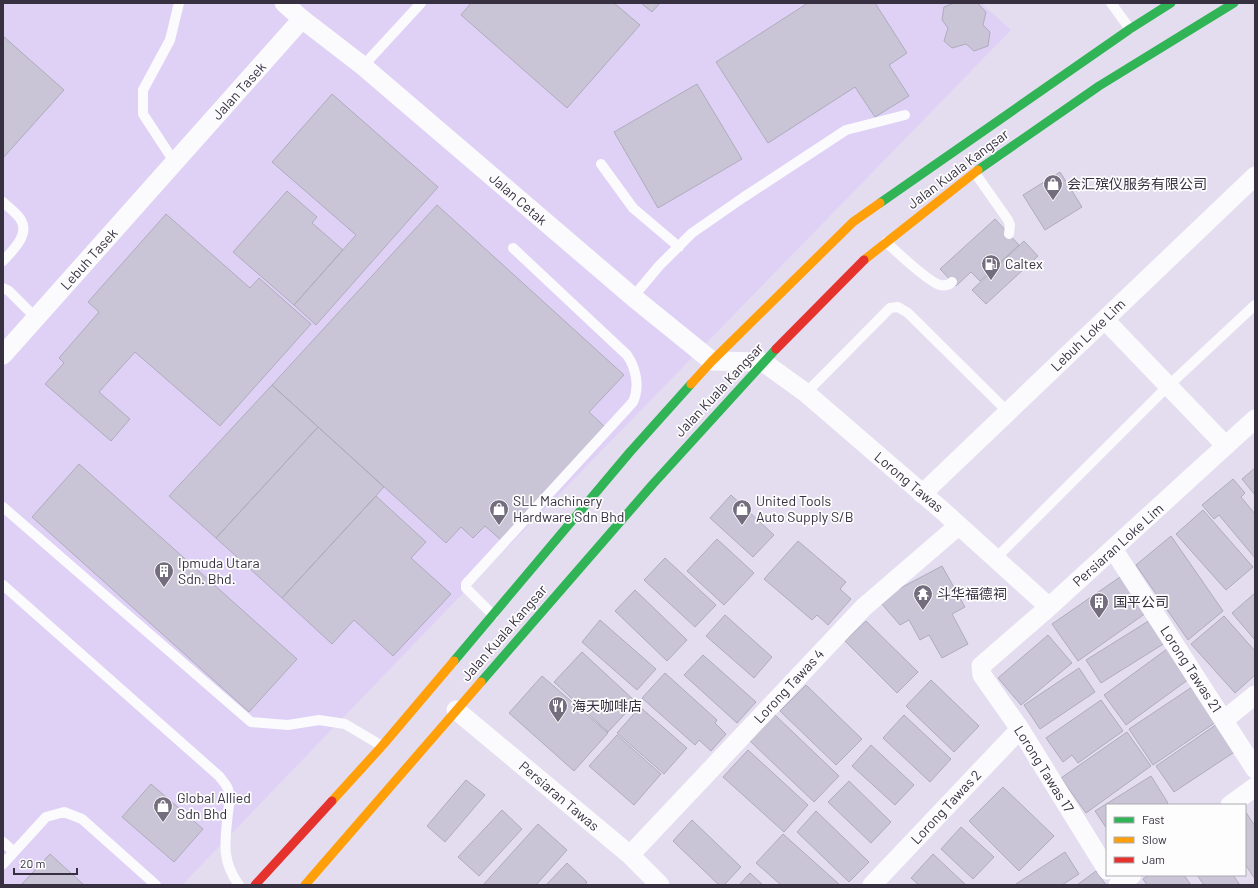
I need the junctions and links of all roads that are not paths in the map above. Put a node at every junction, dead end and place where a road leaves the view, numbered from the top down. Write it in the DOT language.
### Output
graph roads {
  1 [pos="179,3"];
  2 [pos="284,3"];
  3 [pos="421,3"];
  4 [pos="1111,3"];
  5 [pos="1171,3"];
  6 [pos="1234,3"];
  7 [pos="302,19"];
  8 [pos="1130,29"];
  9 [pos="363,66"];
  10 [pos="905,115"];
  11 [pos="175,163"];
  12 [pos="601,164"];
  13 [pos="975,173"];
  14 [pos="1255,176"];
  15 [pos="3,202"];
  16 [pos="1009,234"];
  17 [pos="886,242"];
  18 [pos="679,247"];
  19 [pos="513,248"];
  20 [pos="3,261"];
  21 [pos="952,282"];
  22 [pos="3,288"];
  23 [pos="633,298"];
  24 [pos="1255,305"];
  25 [pos="36,318"];
  26 [pos="1104,320"];
  27 [pos="3,355"];
  28 [pos="712,361"];
  29 [pos="763,362"];
  30 [pos="1167,387"];
  31 [pos="806,393"];
  32 [pos="1008,412"];
  33 [pos="1255,419"];
  34 [pos="1226,446"];
  35 [pos="922,494"];
  36 [pos="3,507"];
  37 [pos="958,526"];
  38 [pos="1113,549"];
  39 [pos="995,559"];
  40 [pos="3,585"];
  41 [pos="1049,607"];
  42 [pos="493,615"];
  43 [pos="981,669"];
  44 [pos="1255,695"];
  45 [pos="456,710"];
  46 [pos="1224,720"];
  47 [pos="1020,729"];
  48 [pos="382,746"];
  49 [pos="1255,769"];
  50 [pos="1255,787"];
  51 [pos="1231,804"];
  52 [pos="3,842"];
  53 [pos="14,852"];
  54 [pos="630,855"];
  55 [pos="3,864"];
  56 [pos="1106,868"];
  57 [pos="1111,876"];
  58 [pos="1130,876"];
  59 [pos="156,885"];
  60 [pos="239,885"];
  61 [pos="255,885"];
  62 [pos="305,885"];
  63 [pos="660,885"];
  64 [pos="872,885"];
  65 [pos="1117,885"];
  1 -- 11 [label="lane"];
  2 -- 7 [label="street, Jalan Cetak"];
  3 -- 9 [label="lane"];
  4 -- 8 [label="lane"];
  5 -- 8 [label="highway, Jalan Kuala Kangsar"];
  6 -- 13 [label="highway, Jalan Kuala Kangsar"];
  7 -- 9 [label="street, Jalan Cetak"];
  7 -- 11 [label="street, Jalan Tasek"];
  8 -- 28 [label="highway, Jalan Kuala Kangsar"];
  9 -- 23 [label="street, Jalan Cetak"];
  10 -- 18 [label="lane"];
  11 -- 25 [label="street, Lebuh Tasek"];
  12 -- 18 [label="lane"];
  13 -- 16 [label="lane"];
  13 -- 17 [label="highway, Jalan Kuala Kangsar"];
  14 -- 26 [label="street, Lebuh Loke Lim"];
  15 -- 20 [label="lane"];
  17 -- 21 [label="lane"];
  17 -- 29 [label="highway, Jalan Kuala Kangsar"];
  18 -- 23 [label="lane"];
  19 -- 42 [label="lane"];
  22 -- 25 [label="lane"];
  23 -- 28 [label="street, Jalan Cetak"];
  24 -- 30 [label="lane"];
  25 -- 27 [label="street, Lebuh Tasek"];
  26 -- 30 [label="street"];
  26 -- 32 [label="street, Lebuh Loke Lim"];
  28 -- 29 [label="street"];
  28 -- 42 [label="highway, Jalan Kuala Kangsar"];
  29 -- 31 [label="street, Lorong Tawas"];
  29 -- 45 [label="highway, Jalan Kuala Kangsar"];
  30 -- 34 [label="street"];
  30 -- 39 [label="lane"];
  31 -- 32 [label="lane"];
  31 -- 35 [label="street, Lorong Tawas"];
  32 -- 35 [label="street, Lebuh Loke Lim"];
  33 -- 34 [label="street, Persiaran Loke Lim"];
  34 -- 38 [label="street, Persiaran Loke Lim"];
  35 -- 37 [label="street, Lorong Tawas"];
  36 -- 48 [label="lane"];
  37 -- 39 [label="street, Lorong Tawas"];
  37 -- 54 [label="street, Lorong Tawas 4"];
  38 -- 41 [label="street, Persiaran Loke Lim"];
  38 -- 46 [label="street, Lorong Tawas 21"];
  39 -- 41 [label="street, Lorong Tawas"];
  40 -- 60 [label="lane"];
  41 -- 43 [label="street, Persiaran Loke Lim"];
  42 -- 48 [label="highway, Jalan Kuala Kangsar"];
  43 -- 47 [label="street, Lorong Tawas 17"];
  44 -- 46 [label="street"];
  45 -- 54 [label="street, Persiaran Tawas"];
  45 -- 62 [label="highway, Jalan Kuala Kangsar"];
  46 -- 49 [label="street, Lorong Tawas 21"];
  47 -- 56 [label="street, Lorong Tawas 17"];
  47 -- 64 [label="street, Lorong Tawas 2"];
  48 -- 61 [label="highway, Jalan Kuala Kangsar"];
  50 -- 51 [label="street"];
  52 -- 53 [label="lane"];
  53 -- 55 [label="lane"];
  53 -- 59 [label="lane"];
  54 -- 63 [label="street, Persiaran Tawas"];
  57 -- 65 [label="street"];
  58 -- 65 [label="street"];
}
